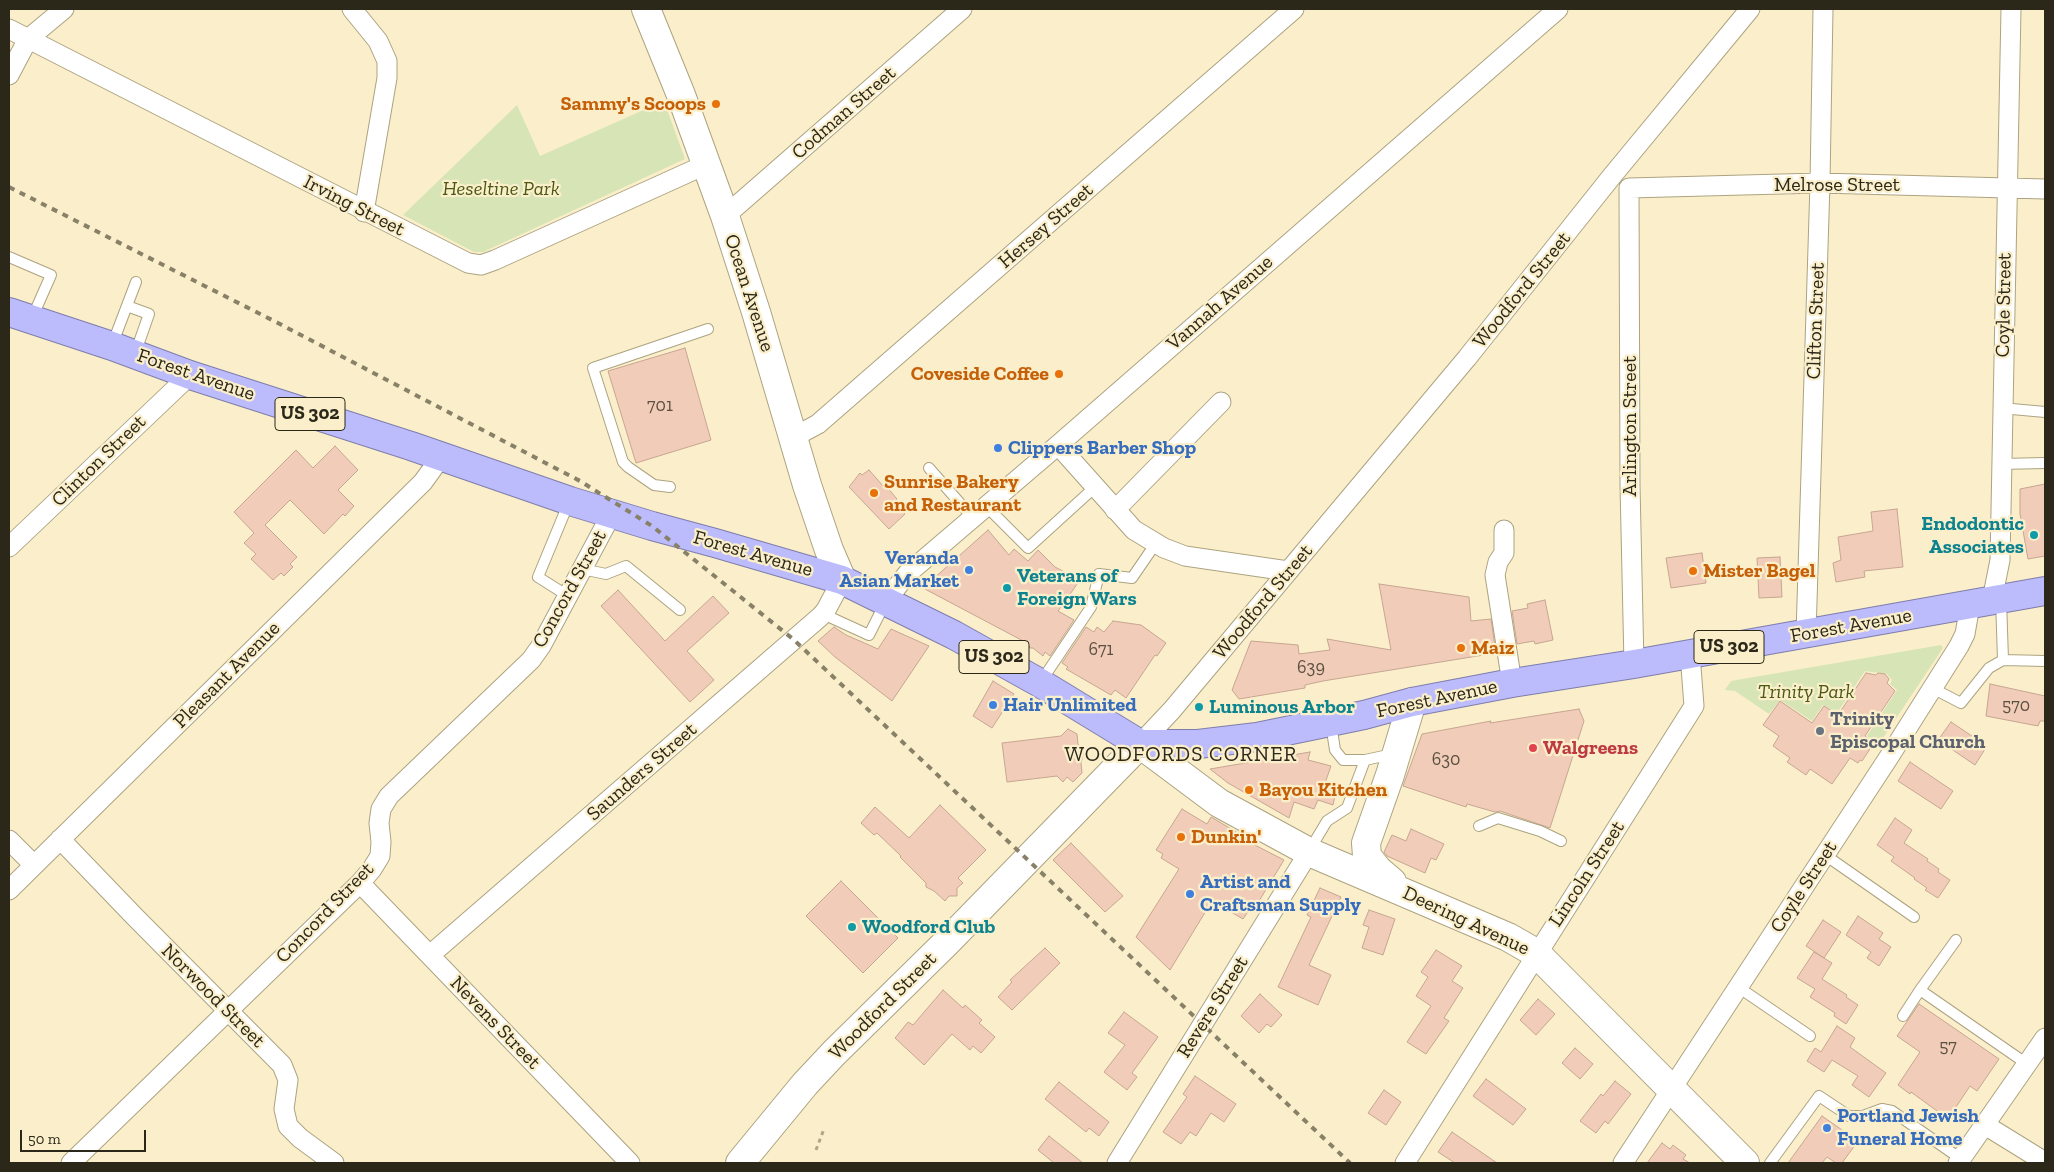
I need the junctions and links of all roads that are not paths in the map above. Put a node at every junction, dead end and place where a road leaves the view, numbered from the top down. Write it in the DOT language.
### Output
graph roads {
  1 [pos="64,9"];
  2 [pos="352,9"];
  3 [pos="646,9"];
  4 [pos="962,9"];
  5 [pos="1294,9"];
  6 [pos="1558,9"];
  7 [pos="1750,9"];
  8 [pos="1823,9"];
  9 [pos="2011,9"];
  10 [pos="9,29"];
  11 [pos="28,39"];
  12 [pos="9,75"];
  13 [pos="707,164"];
  14 [pos="1612,176"];
  15 [pos="1820,183"];
  16 [pos="1629,188"];
  17 [pos="2006,188"];
  18 [pos="2045,189"];
  19 [pos="364,212"];
  20 [pos="725,216"];
  21 [pos="9,258"];
  22 [pos="136,282"];
  23 [pos="126,306"];
  24 [pos="20,316"];
  25 [pos="708,329"];
  26 [pos="123,350"];
  27 [pos="190,375"];
  28 [pos="1221,402"];
  29 [pos="2002,408"];
  30 [pos="2045,412"];
  31 [pos="794,437"];
  32 [pos="1058,444"];
  33 [pos="441,457"];
  34 [pos="2045,463"];
  35 [pos="2000,464"];
  36 [pos="929,468"];
  37 [pos="1095,487"];
  38 [pos="670,488"];
  39 [pos="570,501"];
  40 [pos="1115,510"];
  41 [pos="980,512"];
  42 [pos="612,513"];
  43 [pos="1504,530"];
  44 [pos="1156,544"];
  45 [pos="9,547"];
  46 [pos="582,569"];
  47 [pos="1288,571"];
  48 [pos="842,580"];
  49 [pos="2045,591"];
  50 [pos="568,596"];
  51 [pos="886,600"];
  52 [pos="1988,601"];
  53 [pos="680,610"];
  54 [pos="823,614"];
  55 [pos="1806,634"];
  56 [pos="1690,654"];
  57 [pos="2003,660"];
  58 [pos="2045,661"];
  59 [pos="1634,664"];
  60 [pos="1040,683"];
  61 [pos="1512,683"];
  62 [pos="1932,688"];
  63 [pos="1412,702"];
  64 [pos="1331,722"];
  65 [pos="1140,744"];
  66 [pos="1397,754"];
  67 [pos="1364,760"];
  68 [pos="1478,826"];
  69 [pos="60,839"];
  70 [pos="9,840"];
  71 [pos="1561,841"];
  72 [pos="1309,852"];
  73 [pos="1825,855"];
  74 [pos="34,865"];
  75 [pos="360,883"];
  76 [pos="9,890"];
  77 [pos="1402,891"];
  78 [pos="1914,917"];
  79 [pos="1956,940"];
  80 [pos="1536,953"];
  81 [pos="430,954"];
  82 [pos="1738,987"];
  83 [pos="1920,990"];
  84 [pos="228,1011"];
  85 [pos="1903,1016"];
  86 [pos="1810,1036"];
  87 [pos="2045,1038"];
  88 [pos="2027,1064"];
  89 [pos="1671,1089"];
  90 [pos="1985,1125"];
  91 [pos="1960,1161"];
  92 [pos="2045,1162"];
  93 [pos="71,1163"];
  94 [pos="334,1163"];
  95 [pos="630,1163"];
  96 [pos="740,1163"];
  97 [pos="1117,1163"];
  98 [pos="1404,1163"];
  99 [pos="1623,1163"];
  100 [pos="1745,1163"];
  101 [pos="1770,1163"];
  1 -- 11 [label="street"];
  2 -- 19 [label="street"];
  3 -- 13 [label="main road, Ocean Avenue"];
  4 -- 20 [label="street, Codman Street"];
  5 -- 31 [label="street, Hersey Street"];
  6 -- 32 [label="street, Vannah Avenue"];
  7 -- 14 [label="street, Woodford Street"];
  8 -- 15 [label="street, Clifton Street"];
  9 -- 17 [label="street, Coyle Street"];
  10 -- 11 [label="street, Irving Street"];
  11 -- 12 [label="street"];
  11 -- 19 [label="street, Irving Street"];
  13 -- 19 [label="street, Irving Street"];
  13 -- 20 [label="main road, Ocean Avenue"];
  14 -- 16 [label="street"];
  14 -- 47 [label="street, Woodford Street"];
  15 -- 16 [label="street, Melrose Street"];
  15 -- 17 [label="street, Melrose Street"];
  15 -- 55 [label="street, Clifton Street"];
  16 -- 59 [label="street, Arlington Street"];
  17 -- 18 [label="street, Melrose Street"];
  17 -- 29 [label="street, Coyle Street"];
  20 -- 31 [label="main road, Ocean Avenue"];
  21 -- 24 [label="lane"];
  22 -- 23 [label="lane"];
  23 -- 26 [label="lane"];
  23 -- 26 [label="lane"];
  24 -- 26 [label="highway, Forest Avenue / US 302"];
  25 -- 38 [label="lane"];
  26 -- 27 [label="highway, Forest Avenue / US 302"];
  27 -- 33 [label="highway, Forest Avenue / US 302"];
  27 -- 45 [label="street, Clinton Street"];
  28 -- 40 [label="street"];
  29 -- 30 [label="lane"];
  29 -- 35 [label="street, Coyle Street"];
  31 -- 48 [label="main road, Ocean Avenue"];
  32 -- 37 [label="street"];
  32 -- 41 [label="street, Vannah Avenue"];
  33 -- 39 [label="highway, Forest Avenue / US 302"];
  33 -- 69 [label="street, Pleasant Avenue"];
  34 -- 35 [label="lane"];
  35 -- 52 [label="street, Coyle Street"];
  36 -- 41 [label="lane"];
  37 -- 40 [label="street"];
  37 -- 41 [label="lane"];
  39 -- 42 [label="highway, Forest Avenue / US 302"];
  39 -- 50 [label="lane"];
  40 -- 44 [label="street"];
  41 -- 51 [label="street, Vannah Avenue"];
  42 -- 46 [label="street, Concord Street"];
  42 -- 48 [label="highway, Forest Avenue / US 302"];
  43 -- 61 [label="street"];
  44 -- 47 [label="street"];
  44 -- 60 [label="lane"];
  46 -- 50 [label="street, Concord Street"];
  46 -- 53 [label="lane"];
  47 -- 65 [label="street, Woodford Street"];
  48 -- 51 [label="highway, Forest Avenue / US 302"];
  48 -- 54 [label="street, Saunders Street"];
  49 -- 52 [label="highway, Forest Avenue / US 302"];
  50 -- 75 [label="street, Concord Street"];
  51 -- 54 [label="lane"];
  51 -- 60 [label="highway, Forest Avenue / US 302"];
  52 -- 55 [label="highway, Forest Avenue / US 302"];
  52 -- 57 [label="lane"];
  52 -- 62 [label="street, Coyle Street"];
  54 -- 81 [label="street, Saunders Street"];
  55 -- 56 [label="highway, Forest Avenue / US 302"];
  56 -- 59 [label="highway, Forest Avenue / US 302"];
  56 -- 80 [label="street, Lincoln Street"];
  57 -- 58 [label="lane"];
  57 -- 62 [label="lane"];
  59 -- 61 [label="highway, Forest Avenue / US 302"];
  60 -- 65 [label="highway, Forest Avenue / US 302"];
  61 -- 63 [label="highway, Forest Avenue / US 302"];
  62 -- 73 [label="street, Coyle Street"];
  63 -- 64 [label="highway, Forest Avenue / US 302"];
  63 -- 66 [label="main road"];
  64 -- 65 [label="highway, Forest Avenue / US 302"];
  64 -- 67 [label="lane"];
  65 -- 72 [label="main road, Deering Avenue"];
  65 -- 96 [label="main road, Woodford Street"];
  66 -- 67 [label="lane"];
  66 -- 77 [label="main road"];
  67 -- 72 [label="lane"];
  68 -- 71 [label="lane"];
  69 -- 74 [label="street, Pleasant Avenue"];
  69 -- 84 [label="street, Norwood Street"];
  70 -- 74 [label="street"];
  72 -- 77 [label="main road, Deering Avenue"];
  72 -- 97 [label="street, Revere Street"];
  73 -- 78 [label="lane"];
  73 -- 82 [label="street, Coyle Street"];
  74 -- 76 [label="street, Pleasant Avenue"];
  75 -- 81 [label="street, Nevens Street"];
  75 -- 84 [label="street, Concord Street"];
  77 -- 80 [label="main road, Deering Avenue"];
  79 -- 83 [label="lane"];
  80 -- 89 [label="main road, Deering Avenue"];
  80 -- 98 [label="street, Lincoln Street"];
  81 -- 95 [label="street, Nevens Street"];
  82 -- 86 [label="lane"];
  82 -- 89 [label="street, Coyle Street"];
  83 -- 85 [label="lane"];
  83 -- 88 [label="lane"];
  84 -- 93 [label="street, Concord Street"];
  84 -- 94 [label="street, Norwood Street"];
  87 -- 88 [label="street"];
  88 -- 90 [label="street"];
  89 -- 99 [label="street, Coyle Street"];
  89 -- 100 [label="main road, Deering Avenue"];
  90 -- 91 [label="street"];
  90 -- 92 [label="street"];
  91 -- 101 [label="lane"];
}
